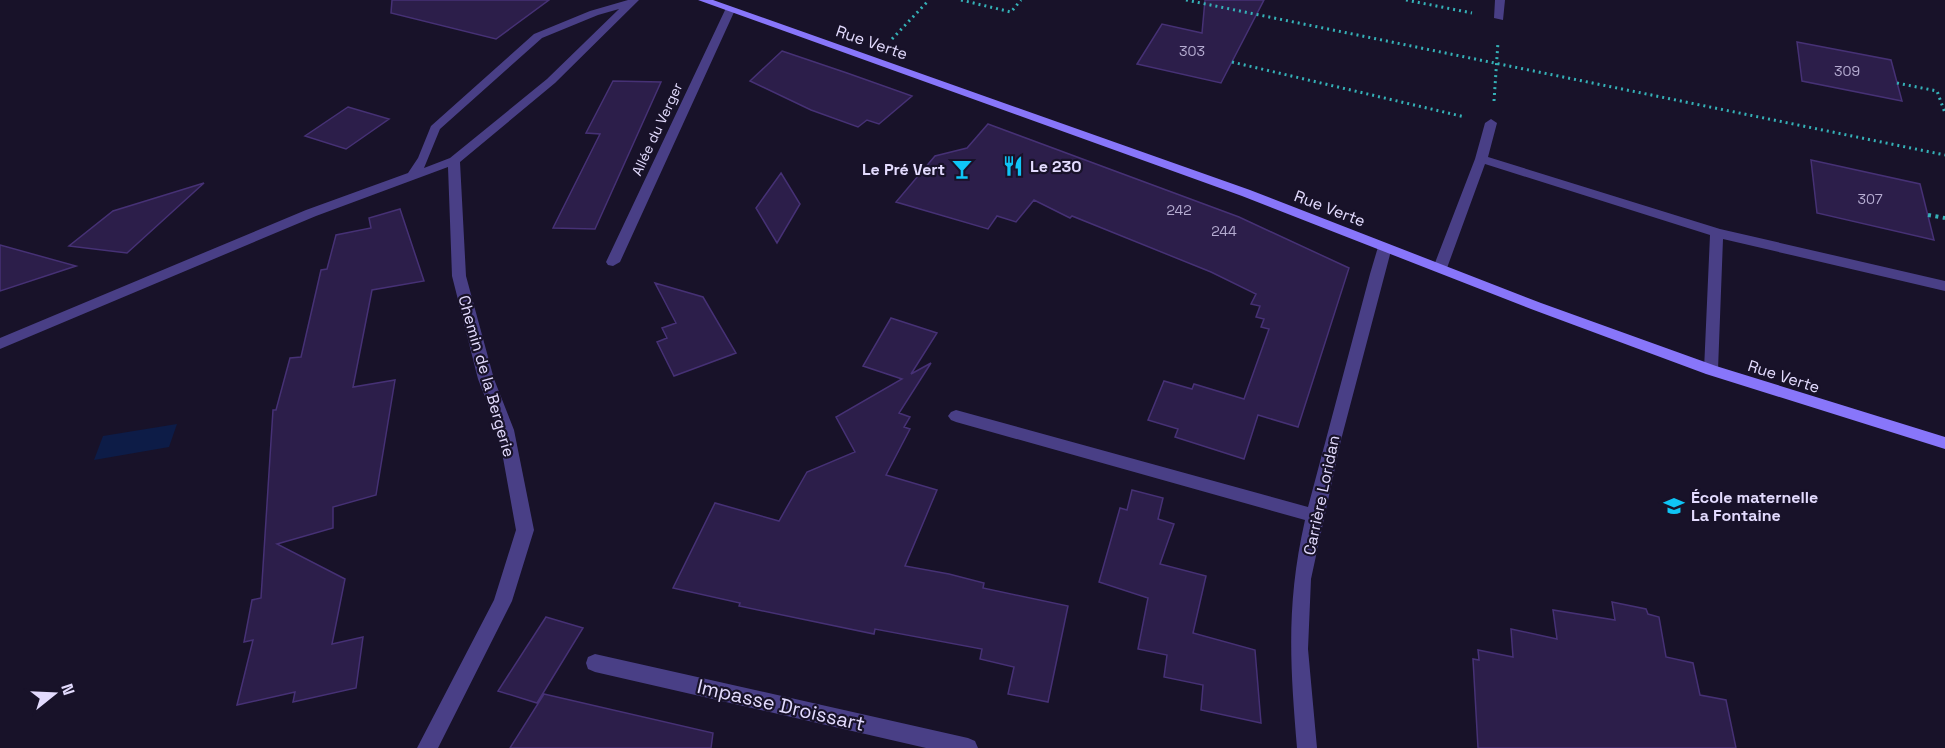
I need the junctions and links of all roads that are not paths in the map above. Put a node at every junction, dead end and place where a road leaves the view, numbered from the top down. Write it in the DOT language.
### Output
graph roads {
  1 [pos="704,0"];
  2 [pos="1500,0"];
  3 [pos="632,1"];
  4 [pos="730,10"];
  5 [pos="1499,18"];
  6 [pos="1491,123"];
  7 [pos="1481,159"];
  8 [pos="454,161"];
  9 [pos="413,176"];
  10 [pos="1718,233"];
  11 [pos="1385,247"];
  12 [pos="613,262"];
  13 [pos="1440,268"];
  14 [pos="1945,286"];
  15 [pos="0,344"];
  16 [pos="1711,370"];
  17 [pos="956,416"];
  18 [pos="1945,443"];
  19 [pos="1315,516"];
  20 [pos="595,663"];
  21 [pos="427,748"];
  22 [pos="968,748"];
  23 [pos="1306,748"];
  1 -- 4 [label="street, Rue Verte"];
  2 -- 5 [label="street"];
  3 -- 8 [label="street"];
  3 -- 9 [label="street"];
  4 -- 11 [label="street, Rue Verte"];
  4 -- 12 [label="street, Allée du Verger"];
  6 -- 7 [label="street"];
  7 -- 10 [label="street"];
  7 -- 13 [label="street"];
  8 -- 9 [label="street"];
  8 -- 21 [label="street, Chemin de la Bergerie"];
  9 -- 15 [label="street"];
  10 -- 14 [label="street"];
  10 -- 16 [label="street"];
  11 -- 13 [label="street, Rue Verte"];
  11 -- 19 [label="street, Carrière Loridan"];
  13 -- 16 [label="street, Rue Verte"];
  16 -- 18 [label="street, Rue Verte"];
  17 -- 19 [label="street"];
  19 -- 23 [label="street, Carrière Loridan"];
  20 -- 22 [label="street, Impasse Droissart"];
}
